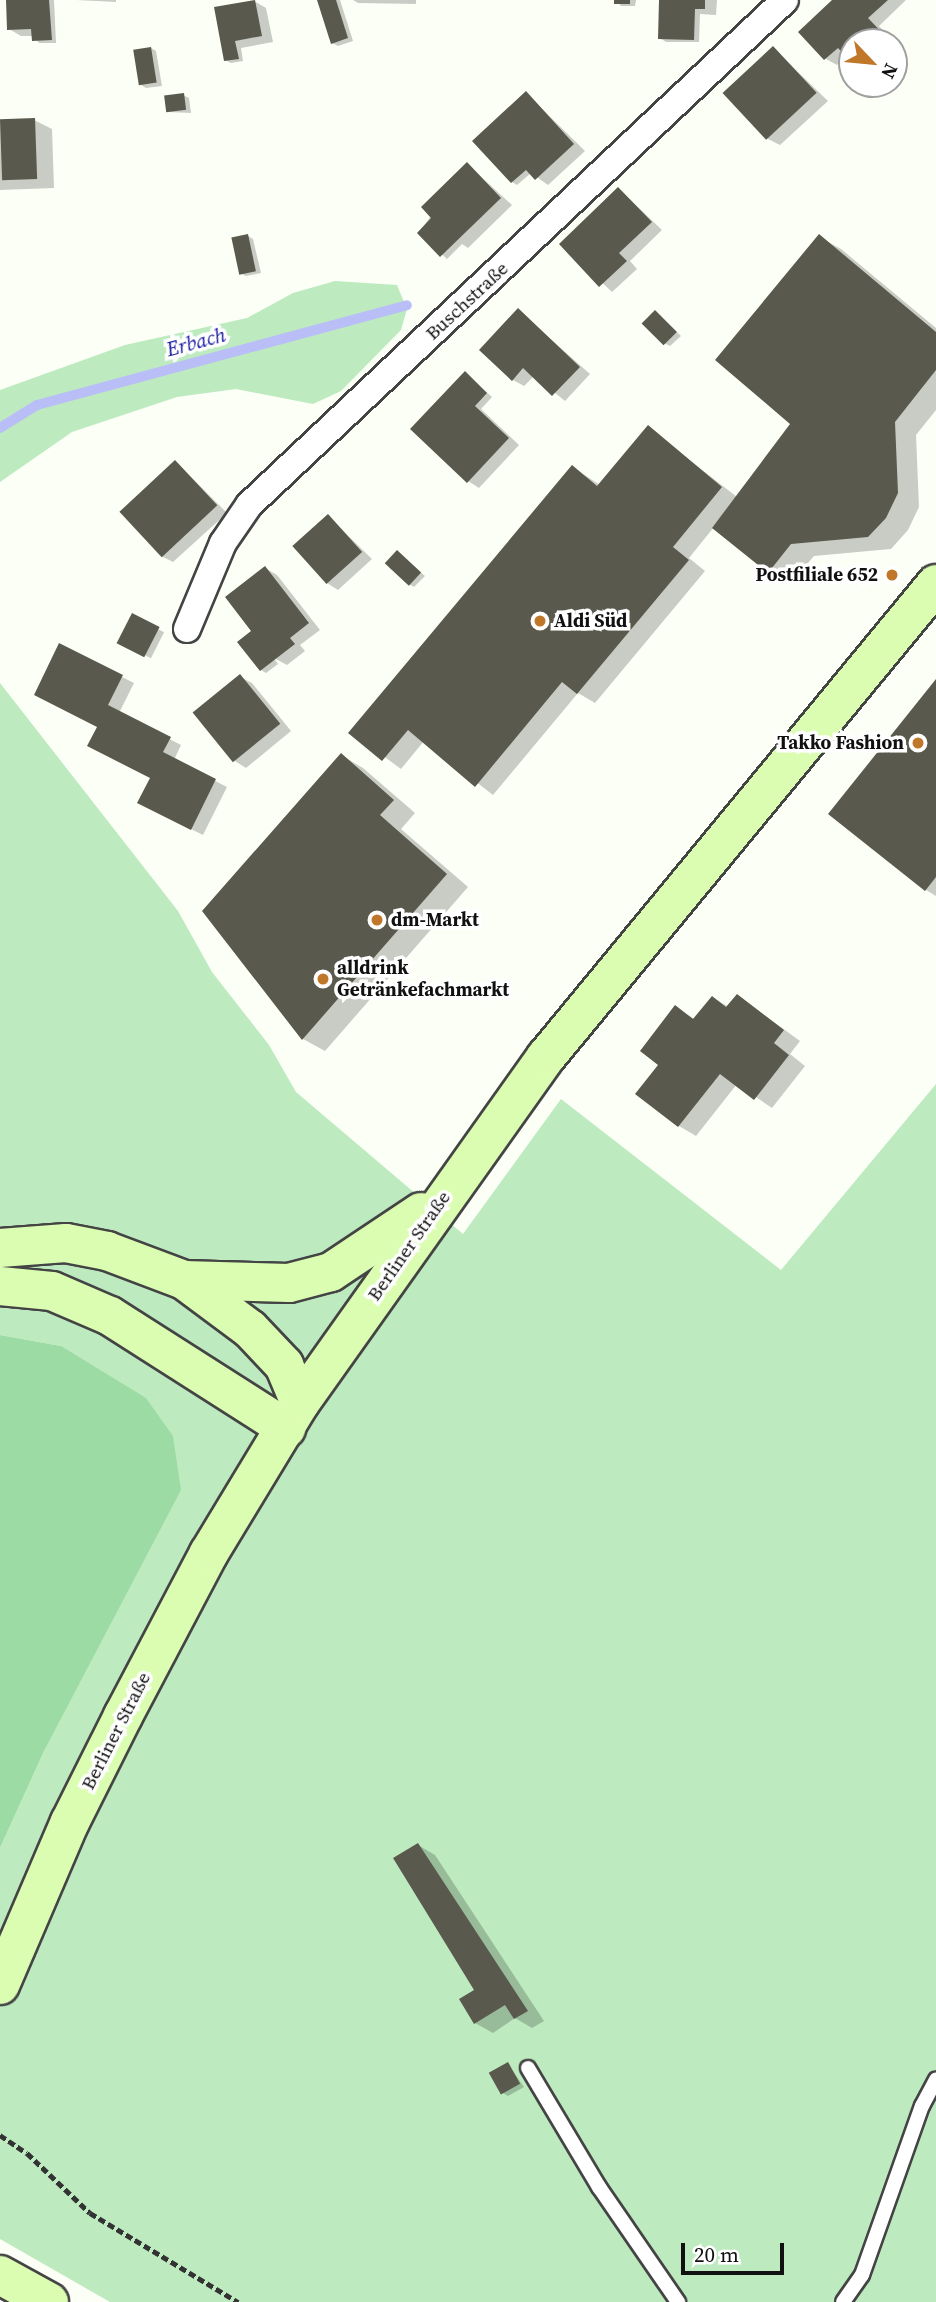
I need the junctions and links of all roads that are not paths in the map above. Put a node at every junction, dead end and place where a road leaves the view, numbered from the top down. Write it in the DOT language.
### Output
graph roads {
  1 [pos="785,0"];
  2 [pos="936,584"];
  3 [pos="187,629"];
  4 [pos="445,1194"];
  5 [pos="0,1248"];
  6 [pos="184,1280"];
  7 [pos="0,1286"];
  8 [pos="293,1415"];
  9 [pos="0,1985"];
  10 [pos="528,2068"];
  11 [pos="936,2080"];
  12 [pos="2,2276"];
  13 [pos="49,2302"];
  14 [pos="678,2302"];
  15 [pos="843,2302"];
  1 -- 3 [label="street, Buschstraße"];
  2 -- 4 [label="street, Berliner Straße"];
  4 -- 6 [label="street"];
  4 -- 8 [label="street, Berliner Straße"];
  5 -- 6 [label="street"];
  6 -- 8 [label="street"];
  7 -- 8 [label="street"];
  8 -- 9 [label="street, Berliner Straße"];
  10 -- 14 [label="lane"];
  11 -- 15 [label="lane"];
  12 -- 13 [label="street"];
}
